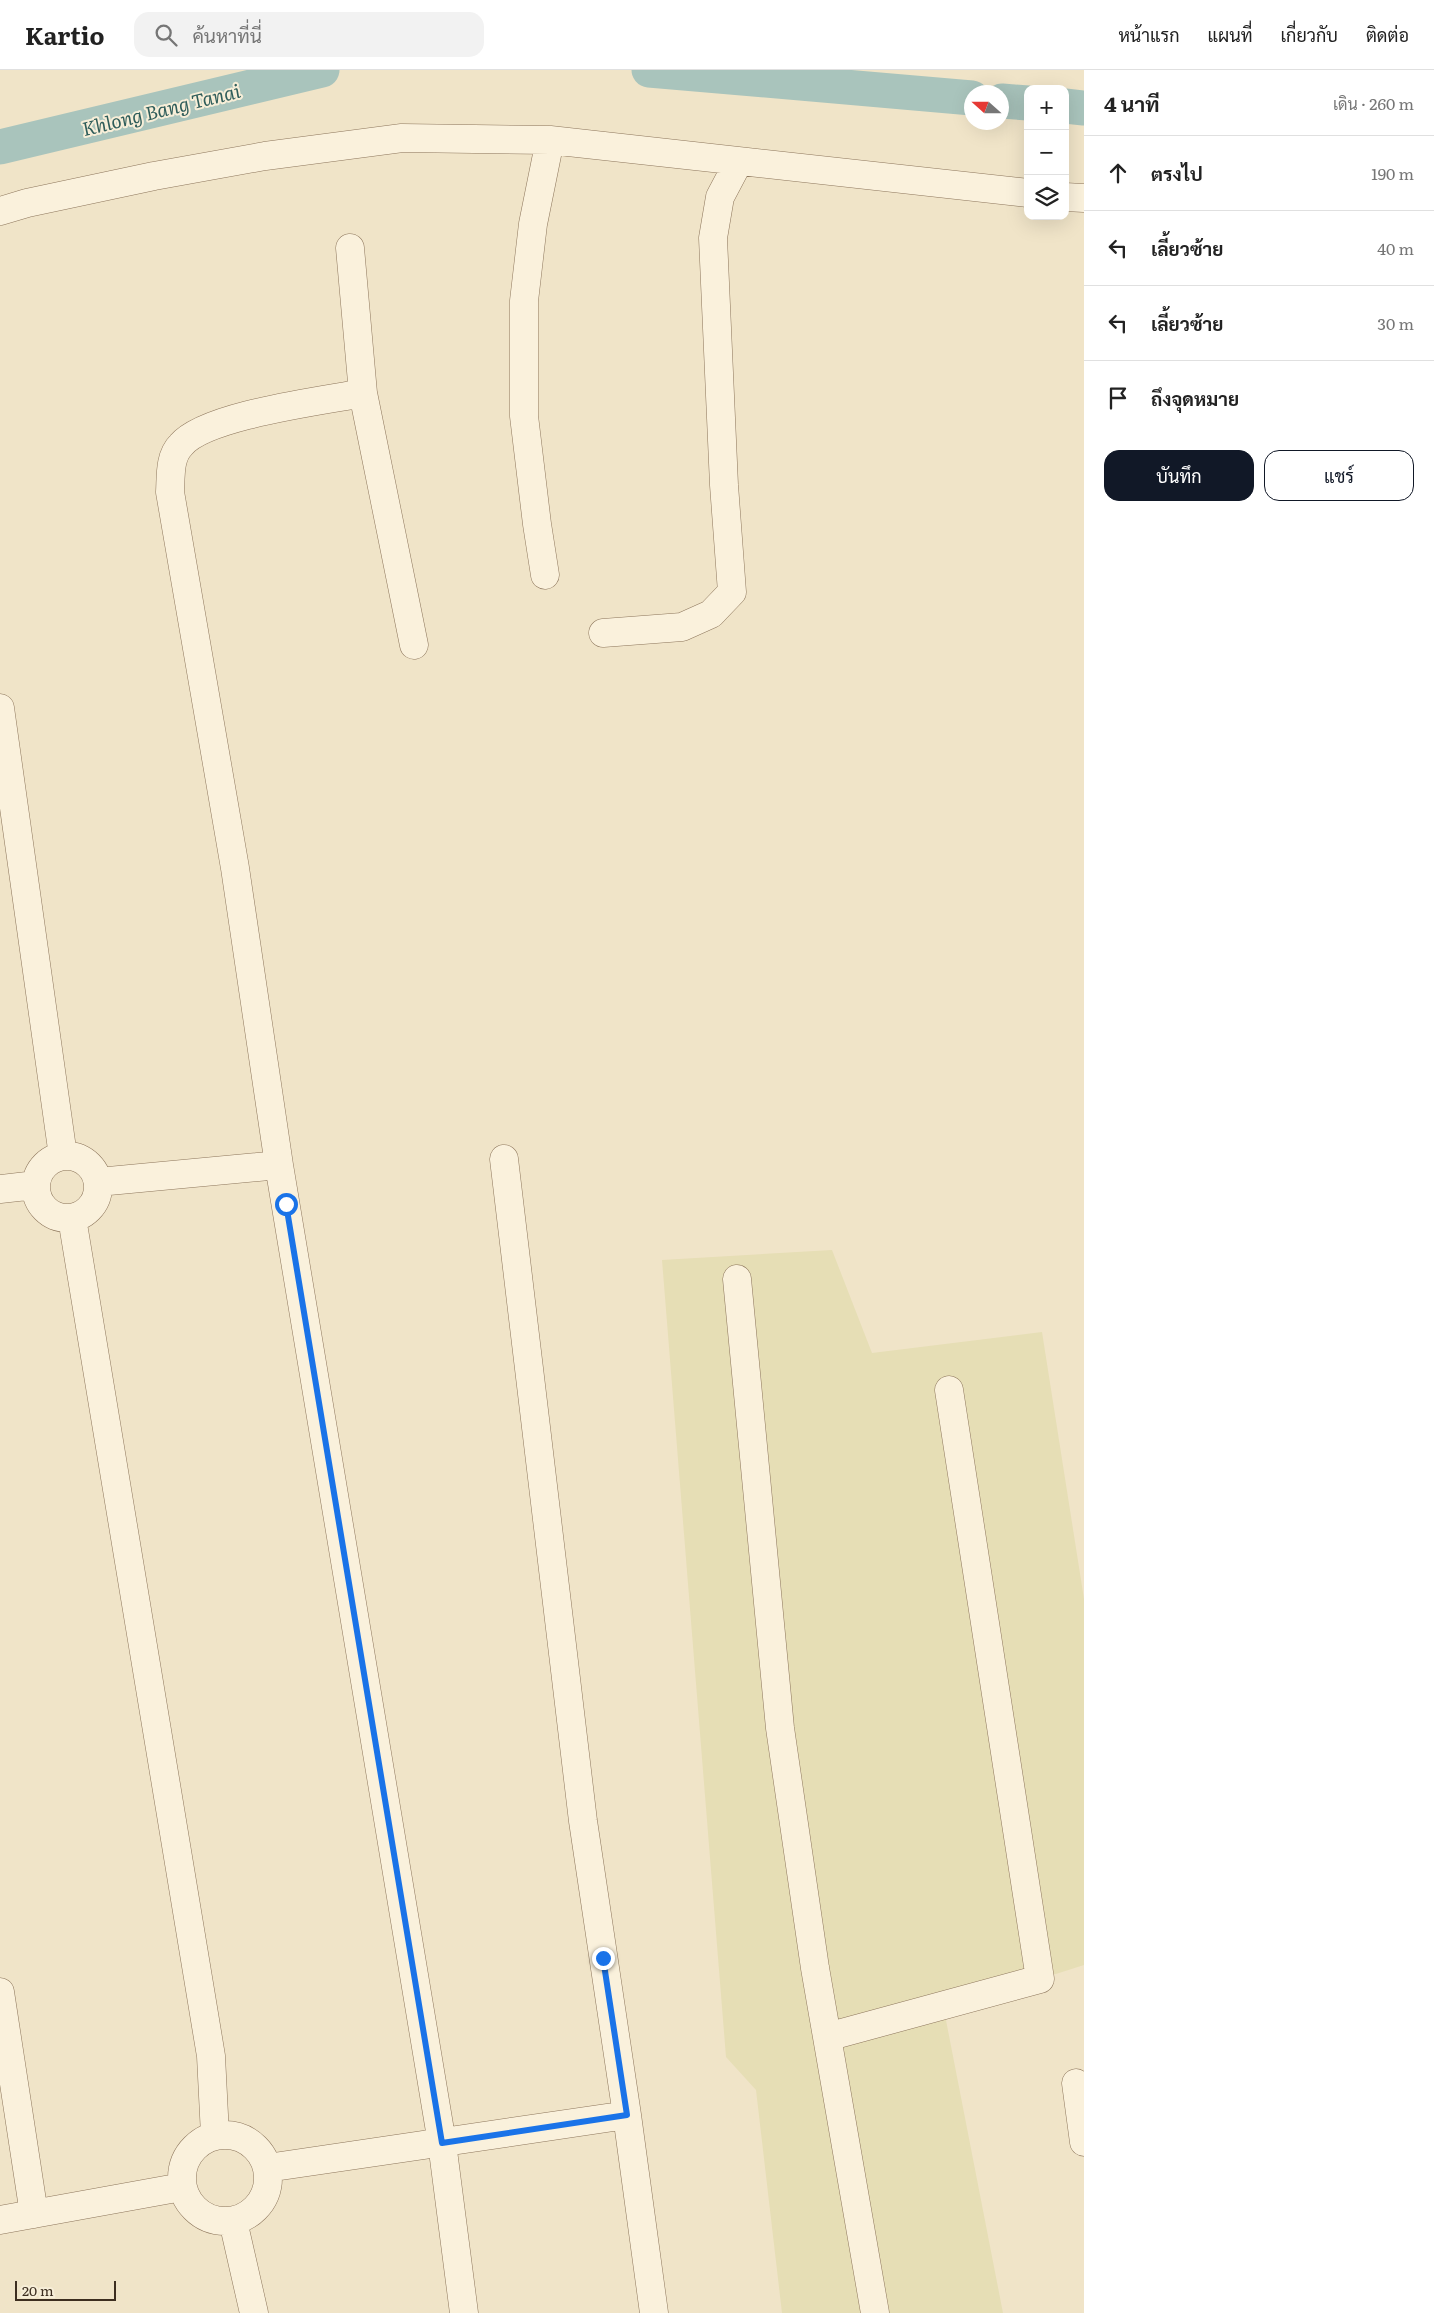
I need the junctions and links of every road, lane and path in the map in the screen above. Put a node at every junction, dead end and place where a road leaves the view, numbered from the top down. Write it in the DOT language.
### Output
graph roads {
  1 [pos="550,140"];
  2 [pos="739,161"];
  3 [pos="1024,193"];
  4 [pos="1069,197"];
  5 [pos="1084,198"];
  6 [pos="0,211"];
  7 [pos="350,248"];
  8 [pos="363,393"];
  9 [pos="545,575"];
  10 [pos="603,634"];
  11 [pos="414,645"];
  12 [pos="0,708"];
  13 [pos="63,1156"];
  14 [pos="504,1159"];
  15 [pos="279,1165"];
  16 [pos="98,1182"];
  17 [pos="36,1185"];
  18 [pos="0,1189"];
  19 [pos="72,1218"];
  20 [pos="737,1279"];
  21 [pos="949,1390"];
  22 [pos="0,1992"];
  23 [pos="826,2037"];
  24 [pos="1076,2082"];
  25 [pos="627,2115"];
  26 [pos="215,2135"];
  27 [pos="1084,2142"];
  28 [pos="442,2143"];
  29 [pos="267,2168"];
  30 [pos="182,2186"];
  31 [pos="34,2214"];
  32 [pos="0,2220"];
  33 [pos="233,2221"];
  34 [pos="254,2313"];
  35 [pos="464,2313"];
  36 [pos="654,2313"];
  37 [pos="875,2313"];
  1 -- 2 [label="street"];
  1 -- 6 [label="street"];
  1 -- 9 [label="street"];
  2 -- 3 [label="street"];
  2 -- 10 [label="street"];
  4 -- 5 [label="street"];
  7 -- 8 [label="street"];
  8 -- 11 [label="street"];
  8 -- 15 [label="street"];
  12 -- 13 [label="street"];
  13 -- 16 [label="street"];
  13 -- 17 [label="street"];
  14 -- 25 [label="street"];
  15 -- 16 [label="street"];
  15 -- 28 [label="street"];
  16 -- 19 [label="street"];
  17 -- 18 [label="street"];
  17 -- 19 [label="street"];
  19 -- 26 [label="street"];
  20 -- 23 [label="street"];
  21 -- 23 [label="street"];
  22 -- 31 [label="street"];
  23 -- 37 [label="street"];
  24 -- 27 [label="street"];
  25 -- 28 [label="street"];
  25 -- 36 [label="street"];
  26 -- 29 [label="street"];
  26 -- 30 [label="street"];
  28 -- 29 [label="street"];
  28 -- 35 [label="street"];
  29 -- 33 [label="street"];
  30 -- 31 [label="street"];
  30 -- 33 [label="street"];
  31 -- 32 [label="street"];
  33 -- 34 [label="street"];
}
